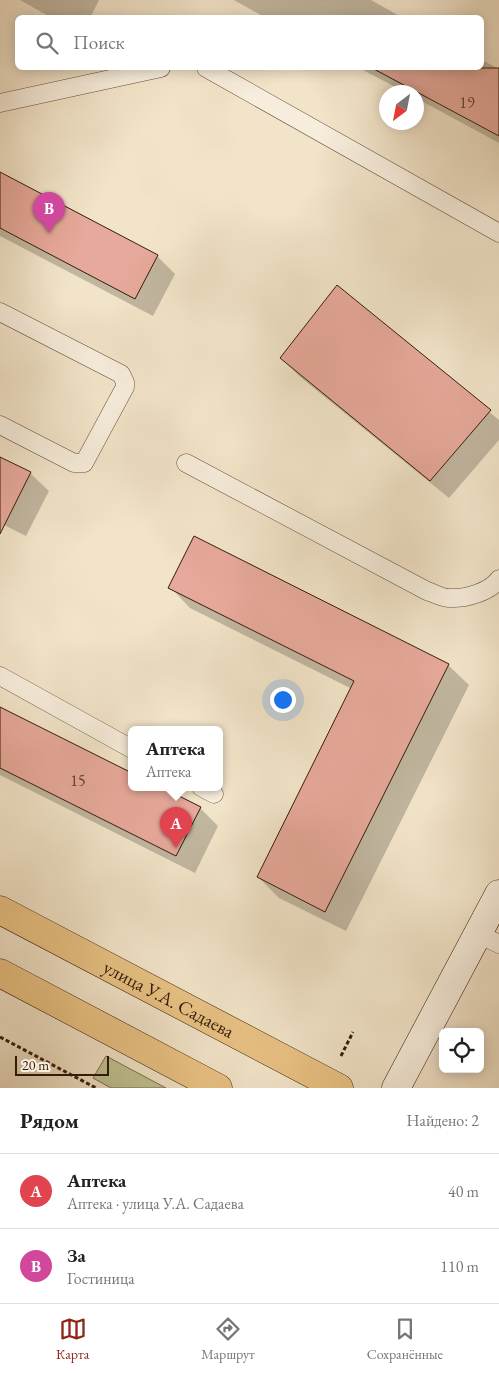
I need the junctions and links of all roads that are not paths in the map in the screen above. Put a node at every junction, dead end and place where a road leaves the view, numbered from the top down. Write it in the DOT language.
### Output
graph roads {
  1 [pos="151,70"];
  2 [pos="210,70"];
  3 [pos="0,103"];
  4 [pos="499,233"];
  5 [pos="0,312"];
  6 [pos="0,425"];
  7 [pos="186,463"];
  8 [pos="499,579"];
  9 [pos="0,676"];
  10 [pos="128,747"];
  11 [pos="499,894"];
  12 [pos="0,910"];
  13 [pos="488,939"];
  14 [pos="0,973"];
  15 [pos="218,1088"];
  16 [pos="339,1088"];
  17 [pos="396,1088"];
  1 -- 3 [label="lane"];
  2 -- 4 [label="lane"];
  5 -- 6 [label="lane"];
  7 -- 8 [label="lane"];
  9 -- 10 [label="lane"];
  11 -- 13 [label="street"];
  12 -- 16 [label="main road, улица У.А. Садаева"];
  13 -- 17 [label="street"];
  14 -- 15 [label="main road"];
}
